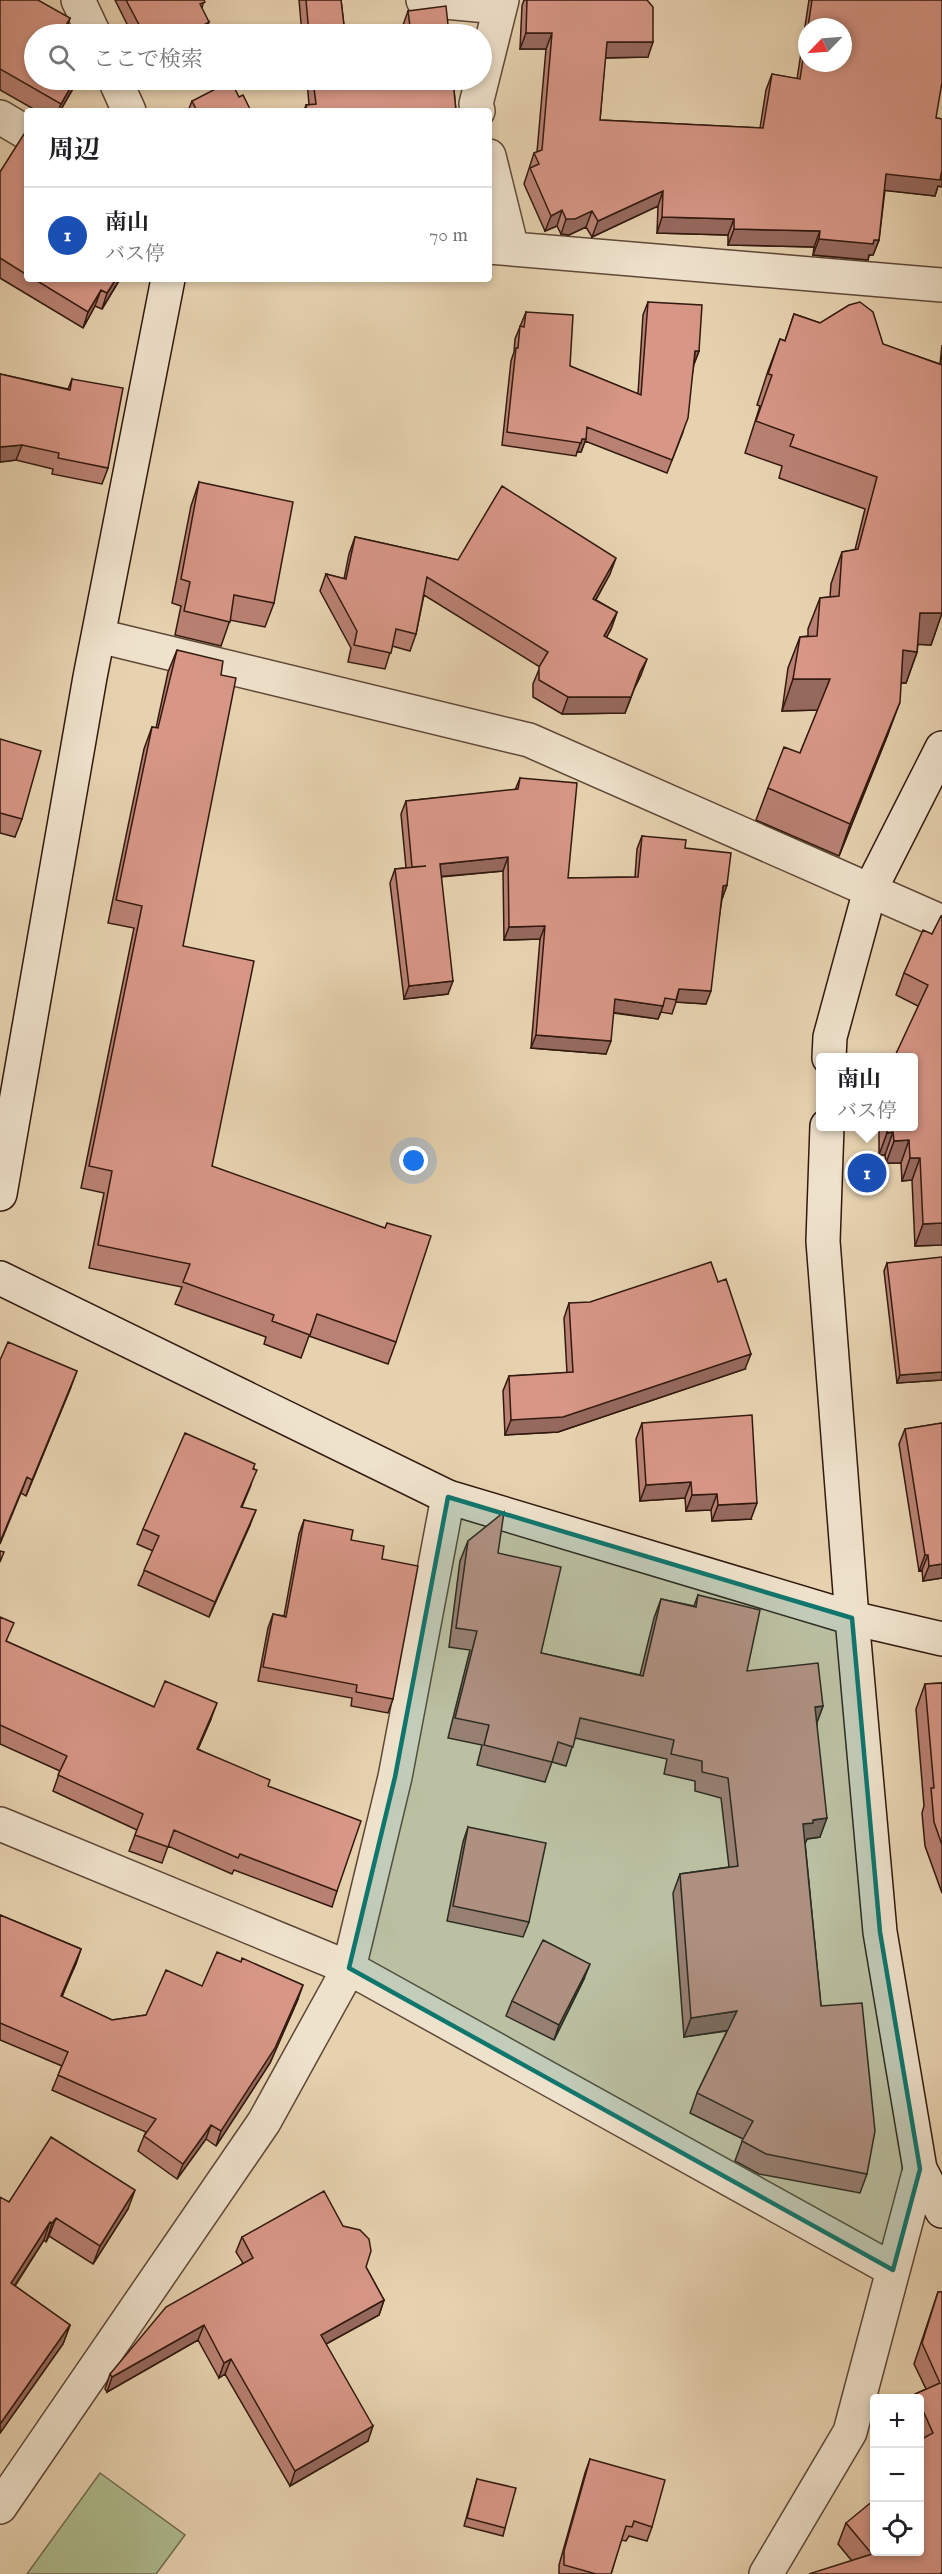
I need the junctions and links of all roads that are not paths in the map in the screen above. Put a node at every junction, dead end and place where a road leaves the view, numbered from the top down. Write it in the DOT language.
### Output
graph roads {
  1 [pos="78,0"];
  2 [pos="423,0"];
  3 [pos="501,3"];
  4 [pos="89,24"];
  5 [pos="492,39"];
  6 [pos="120,90"];
  7 [pos="479,90"];
  8 [pos="128,108"];
  9 [pos="477,108"];
  10 [pos="0,117"];
  11 [pos="24,131"];
  12 [pos="492,179"];
  13 [pos="501,248"];
  14 [pos="167,282"];
  15 [pos="942,285"];
  16 [pos="99,636"];
  17 [pos="942,748"];
  18 [pos="870,890"];
  19 [pos="942,922"];
  20 [pos="829,1053"];
  21 [pos="827,1131"];
  22 [pos="0,1194"];
  23 [pos="0,1278"];
  24 [pos="448,1497"];
  25 [pos="852,1618"];
  26 [pos="942,1639"];
  27 [pos="0,1824"];
  28 [pos="349,1968"];
  29 [pos="920,2169"];
  30 [pos="942,2211"];
  31 [pos="892,2270"];
  32 [pos="0,2507"];
  33 [pos="766,2574"];
  1 -- 4 [label="street"];
  2 -- 3 [label="street"];
  3 -- 5 [label="street"];
  6 -- 8 [label="street"];
  7 -- 9 [label="street"];
  10 -- 11 [label="street"];
  12 -- 13 [label="street"];
  13 -- 15 [label="street"];
  14 -- 16 [label="street"];
  16 -- 18 [label="street"];
  16 -- 22 [label="street"];
  17 -- 18 [label="street"];
  18 -- 19 [label="street"];
  18 -- 20 [label="street"];
  21 -- 25 [label="street"];
  23 -- 24 [label="street"];
  24 -- 25 [label="street"];
  24 -- 28 [label="street"];
  25 -- 26 [label="street"];
  25 -- 29 [label="street"];
  27 -- 28 [label="street"];
  28 -- 31 [label="street"];
  28 -- 32 [label="street"];
  29 -- 30 [label="street"];
  29 -- 31 [label="street"];
  31 -- 33 [label="street"];
}
